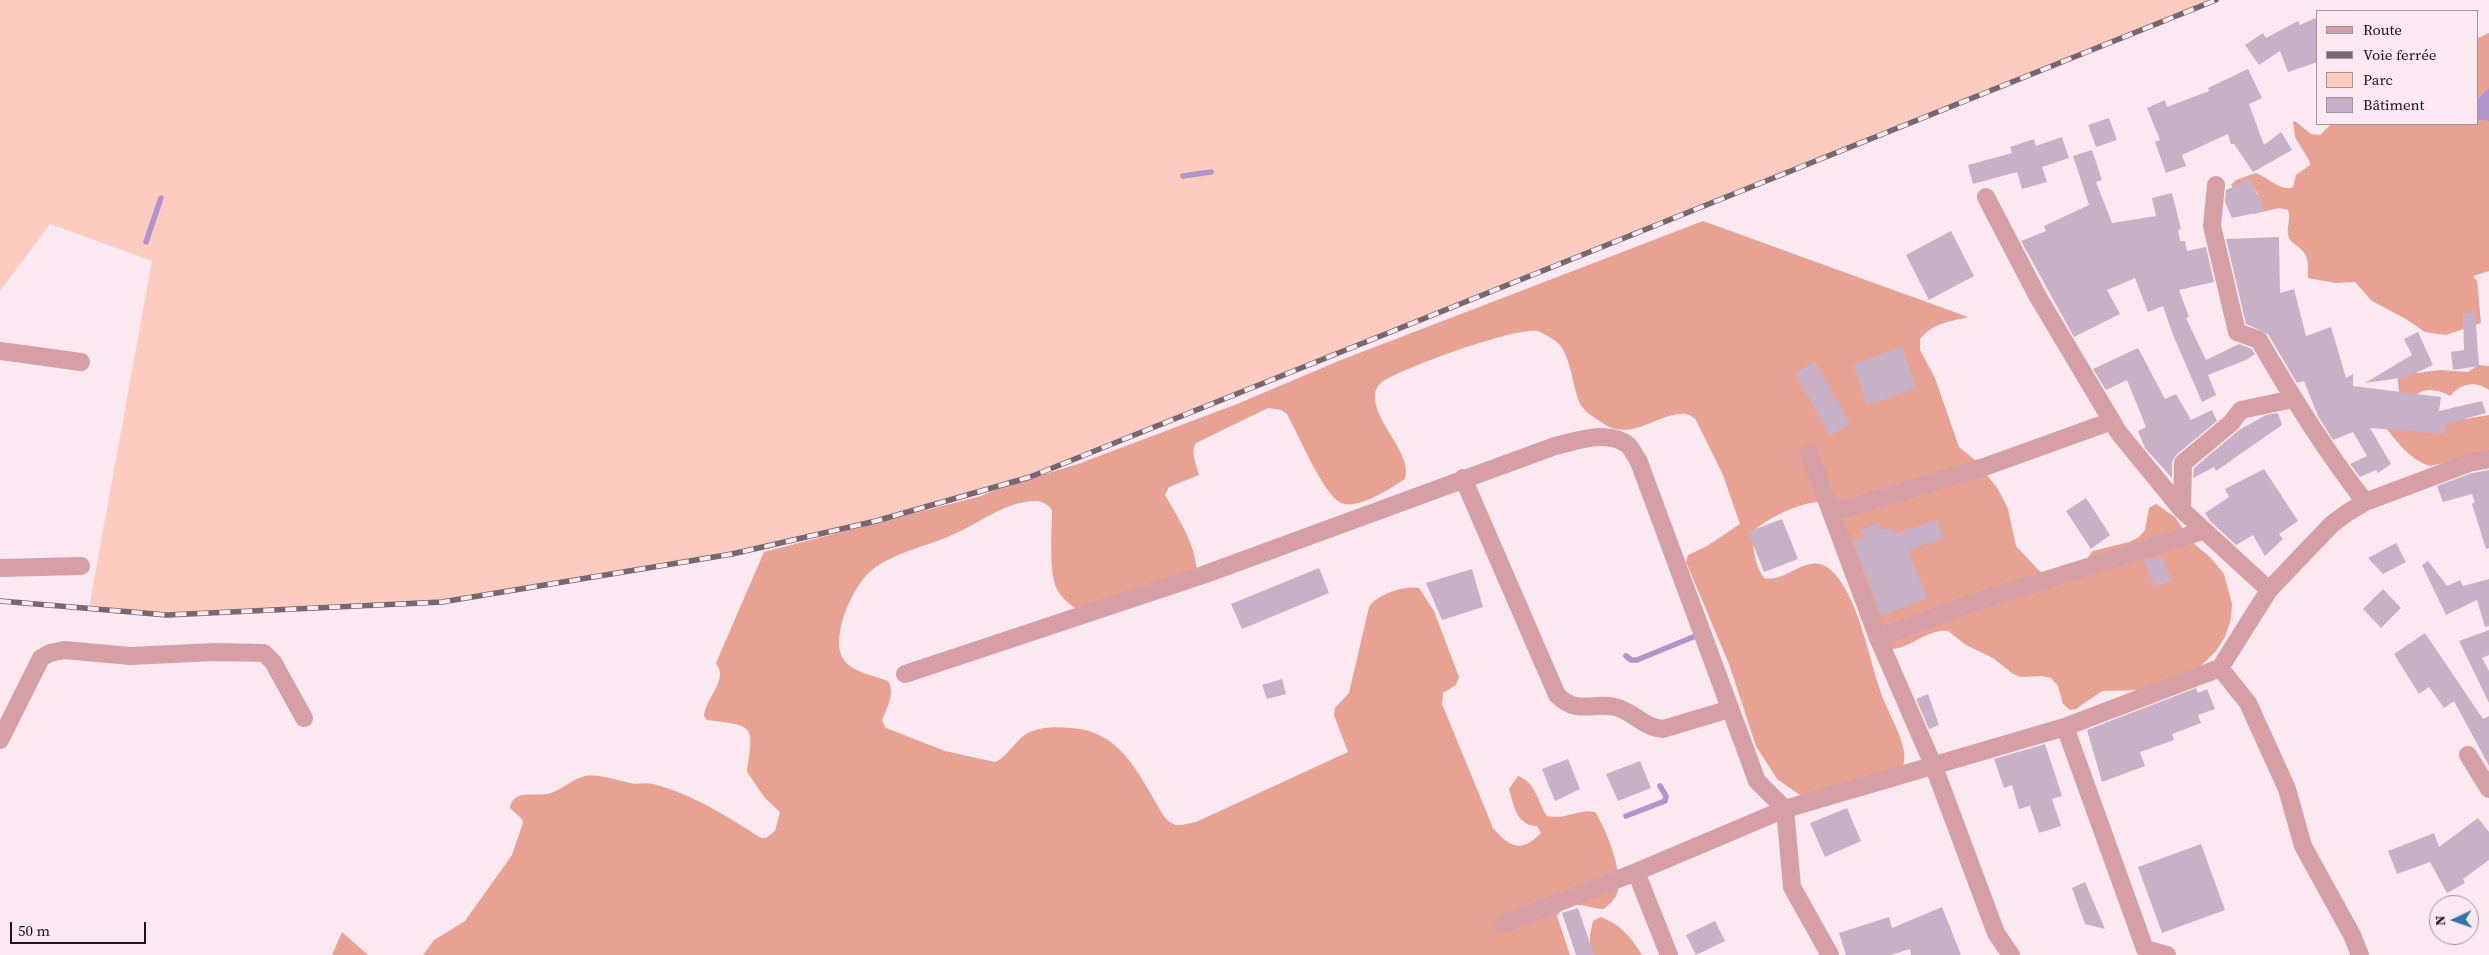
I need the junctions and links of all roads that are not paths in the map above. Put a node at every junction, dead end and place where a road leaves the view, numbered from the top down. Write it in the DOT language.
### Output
graph roads {
  1 [pos="2216,185"];
  2 [pos="1986,197"];
  3 [pos="0,350"];
  4 [pos="81,362"];
  5 [pos="2293,399"];
  6 [pos="2112,422"];
  7 [pos="1810,453"];
  8 [pos="2489,459"];
  9 [pos="1463,478"];
  10 [pos="2365,502"];
  11 [pos="2182,510"];
  12 [pos="1832,513"];
  13 [pos="2202,531"];
  14 [pos="81,566"];
  15 [pos="0,568"];
  16 [pos="2269,590"];
  17 [pos="1878,638"];
  18 [pos="2220,668"];
  19 [pos="905,674"];
  20 [pos="1730,709"];
  21 [pos="304,718"];
  22 [pos="2065,727"];
  23 [pos="0,740"];
  24 [pos="2468,755"];
  25 [pos="1934,767"];
  26 [pos="2489,789"];
  27 [pos="1785,809"];
  28 [pos="1636,872"];
  29 [pos="1504,924"];
  30 [pos="1669,955"];
  31 [pos="1830,955"];
  32 [pos="2011,955"];
  33 [pos="2167,955"];
  34 [pos="2360,955"];
  1 -- 5 [label="street"];
  2 -- 6 [label="street"];
  3 -- 4 [label="street"];
  5 -- 10 [label="street"];
  5 -- 11 [label="street"];
  6 -- 11 [label="street"];
  6 -- 12 [label="street"];
  7 -- 12 [label="street"];
  8 -- 10 [label="street"];
  9 -- 19 [label="street"];
  9 -- 20 [label="street"];
  9 -- 20 [label="street"];
  10 -- 16 [label="street"];
  11 -- 13 [label="street"];
  12 -- 17 [label="street"];
  13 -- 16 [label="street"];
  13 -- 17 [label="street"];
  14 -- 15 [label="street"];
  16 -- 18 [label="street"];
  17 -- 25 [label="street"];
  18 -- 22 [label="street"];
  18 -- 34 [label="street"];
  20 -- 27 [label="street"];
  21 -- 23 [label="street"];
  22 -- 25 [label="street"];
  22 -- 33 [label="street"];
  24 -- 26 [label="street"];
  25 -- 27 [label="street"];
  25 -- 32 [label="street"];
  27 -- 28 [label="street"];
  27 -- 31 [label="street"];
  28 -- 29 [label="street"];
  28 -- 30 [label="street"];
}
